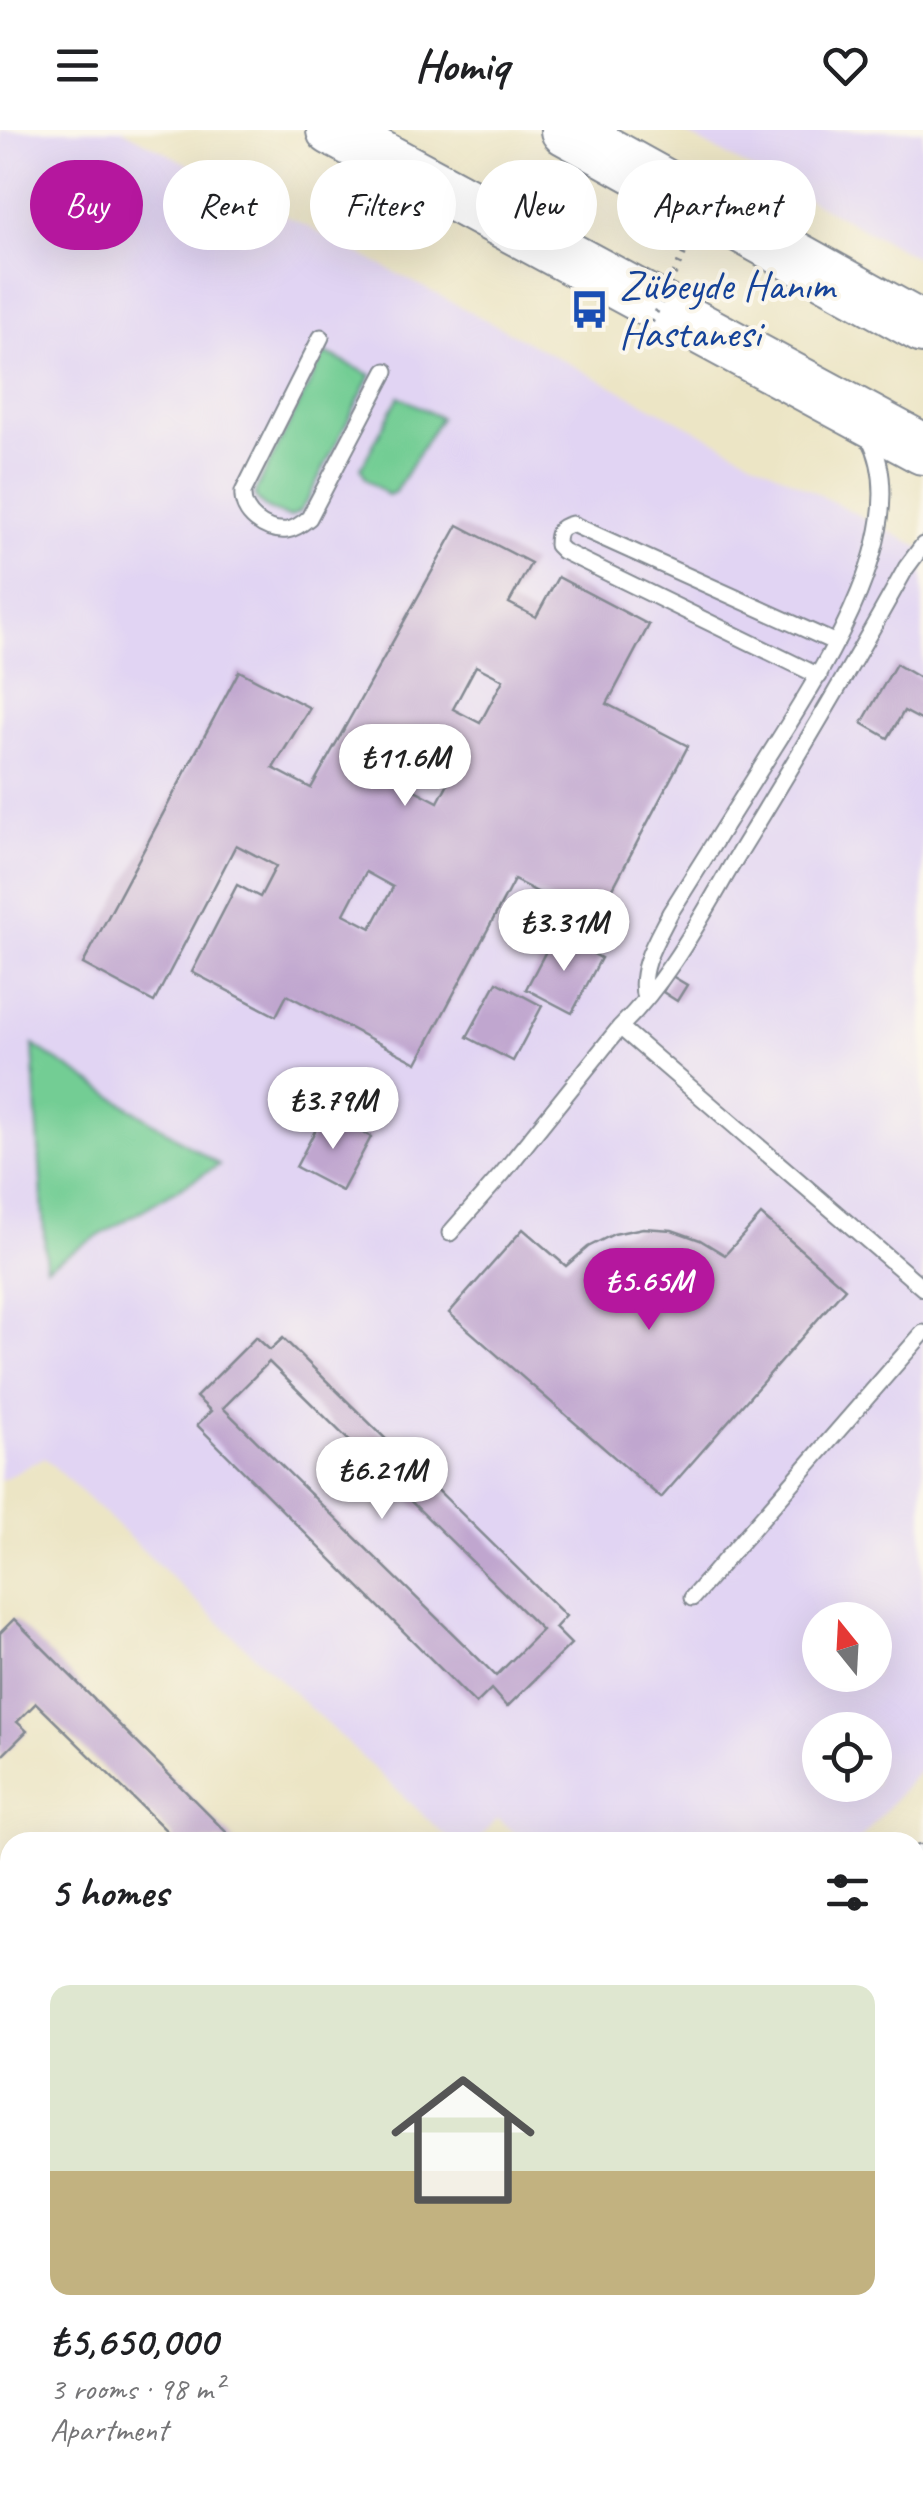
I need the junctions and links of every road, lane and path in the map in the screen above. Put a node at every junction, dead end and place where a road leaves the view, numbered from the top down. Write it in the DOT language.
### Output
graph roads {
  1 [pos="332,130"];
  2 [pos="566,130"];
  3 [pos="686,250"];
  4 [pos="923,328"];
  5 [pos="320,337"];
  6 [pos="642,342"];
  7 [pos="386,371"];
  8 [pos="855,412"];
  9 [pos="923,449"];
  10 [pos="923,545"];
  11 [pos="836,642"];
  12 [pos="818,676"];
  13 [pos="645,999"];
  14 [pos="620,1027"];
  15 [pos="450,1233"];
  16 [pos="923,1288"];
  17 [pos="923,1333"];
  18 [pos="692,1598"];
  1 -- 8 [label="main road"];
  2 -- 4 [label="main road"];
  3 -- 6 [label="path, bridge"];
  5 -- 7 [label="lane"];
  8 -- 9 [label="main road"];
  8 -- 11 [label="lane"];
  10 -- 13 [label="lane"];
  11 -- 12 [label="lane"];
  11 -- 12 [label="lane"];
  12 -- 13 [label="lane"];
  13 -- 14 [label="lane"];
  14 -- 15 [label="lane"];
  14 -- 16 [label="lane"];
  17 -- 18 [label="lane"];
}
